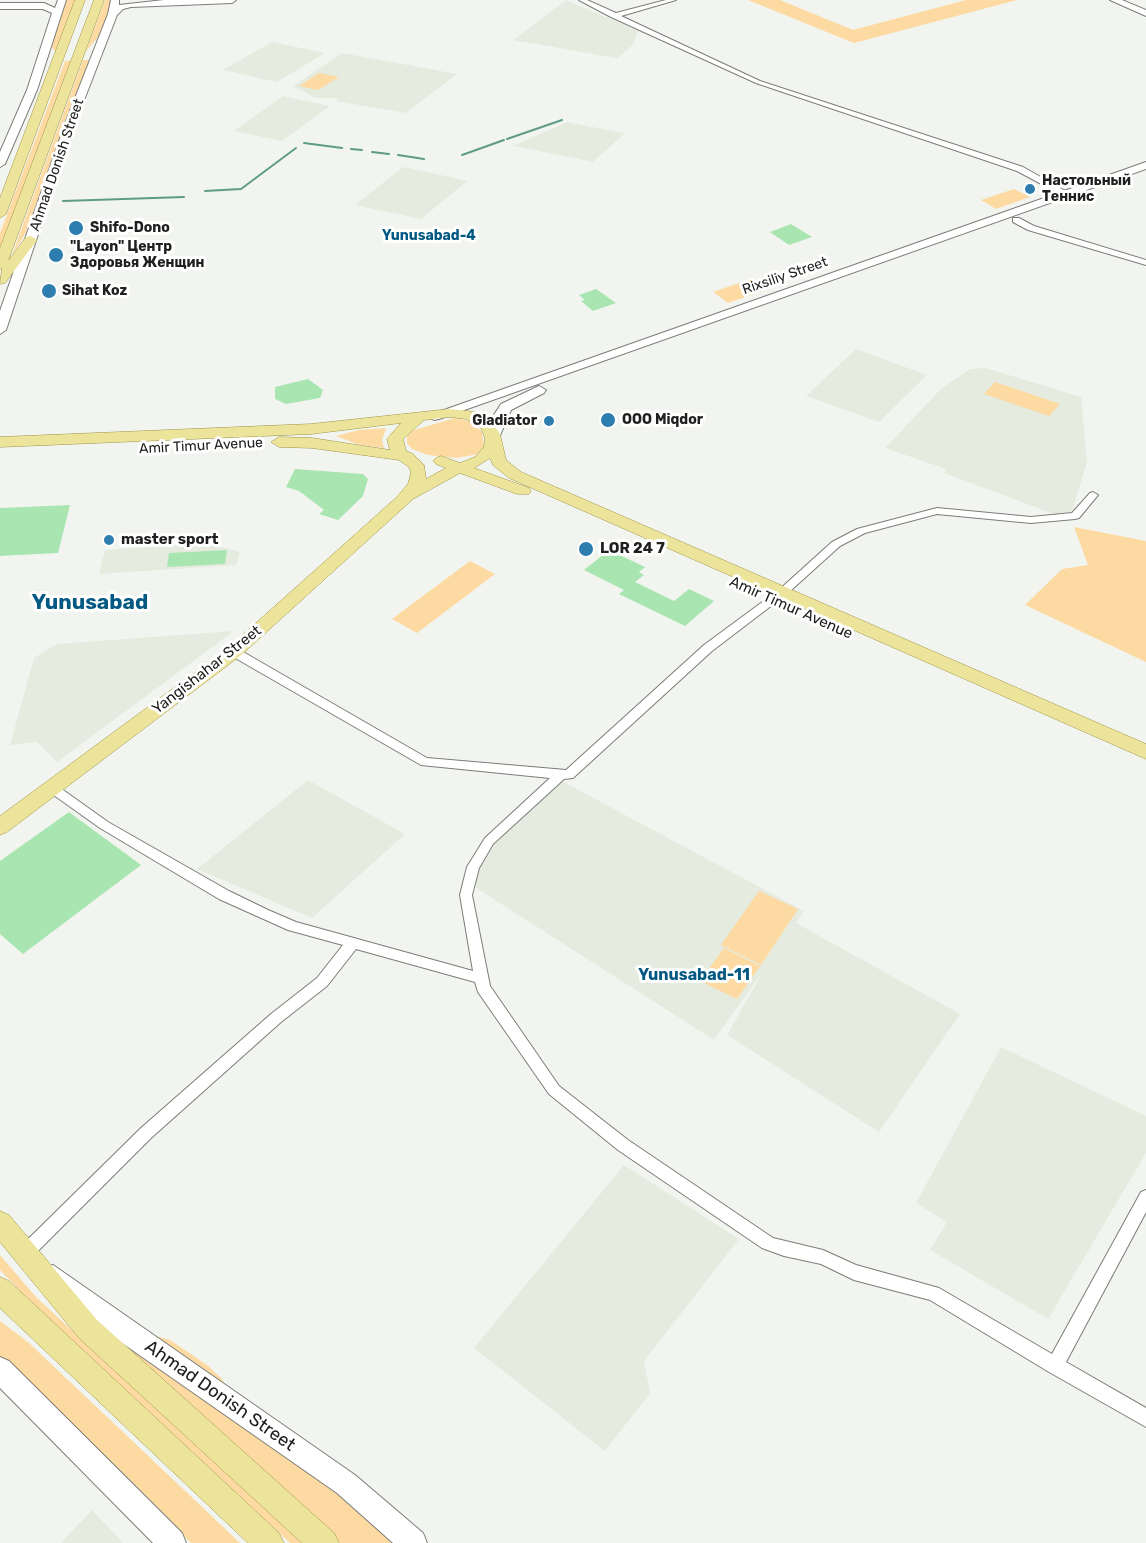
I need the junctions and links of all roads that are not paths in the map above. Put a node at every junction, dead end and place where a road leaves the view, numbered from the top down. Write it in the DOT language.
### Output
graph roads {
  1 [pos="57,0"];
  2 [pos="62,0"];
  3 [pos="80,0"];
  4 [pos="99,0"];
  5 [pos="115,0"];
  6 [pos="125,0"];
  7 [pos="159,0"];
  8 [pos="232,0"];
  9 [pos="582,0"];
  10 [pos="672,0"];
  11 [pos="1114,0"];
  12 [pos="28,5"];
  13 [pos="0,6"];
  14 [pos="57,12"];
  15 [pos="1146,13"];
  16 [pos="113,14"];
  17 [pos="613,16"];
  18 [pos="45,45"];
  19 [pos="99,49"];
  20 [pos="79,54"];
  21 [pos="61,55"];
  22 [pos="28,140"];
  23 [pos="0,164"];
  24 [pos="1146,165"];
  25 [pos="0,171"];
  26 [pos="1146,174"];
  27 [pos="1065,193"];
  28 [pos="0,214"];
  29 [pos="1016,220"];
  30 [pos="972,231"];
  31 [pos="31,240"];
  32 [pos="1146,263"];
  33 [pos="0,265"];
  34 [pos="0,280"];
  35 [pos="0,330"];
  36 [pos="590,366"];
  37 [pos="434,416"];
  38 [pos="99,444"];
  39 [pos="1,445"];
  40 [pos="491,445"];
  41 [pos="402,456"];
  42 [pos="441,461"];
  43 [pos="463,468"];
  44 [pos="1093,495"];
  45 [pos="403,500"];
  46 [pos="778,596"];
  47 [pos="234,652"];
  48 [pos="1146,752"];
  49 [pos="1146,764"];
  50 [pos="562,774"];
  51 [pos="52,788"];
  52 [pos="0,827"];
  53 [pos="353,943"];
  54 [pos="479,978"];
  55 [pos="1146,1197"];
  56 [pos="0,1223"];
  57 [pos="24,1254"];
  58 [pos="0,1290"];
  59 [pos="1055,1366"];
  60 [pos="0,1370"];
  61 [pos="1146,1418"];
  62 [pos="172,1543"];
  63 [pos="270,1543"];
  64 [pos="324,1543"];
  65 [pos="413,1543"];
  1 -- 12 [label="main road"];
  2 -- 14 [label="main road"];
  3 -- 21 [label="main road"];
  4 -- 20 [label="main road, Ahmad Donish Street"];
  5 -- 16 [label="main road, Ahmad Donish Street"];
  6 -- 7 [label="main road"];
  8 -- 16 [label="main road"];
  9 -- 17 [label="street"];
  10 -- 17 [label="street"];
  11 -- 15 [label="main road"];
  12 -- 13 [label="main road"];
  12 -- 14 [label="main road"];
  14 -- 18 [label="main road"];
  16 -- 19 [label="main road, Ahmad Donish Street"];
  17 -- 27 [label="street"];
  18 -- 21 [label="main road"];
  18 -- 23 [label="main road"];
  19 -- 20 [label="main road"];
  19 -- 31 [label="main road, Ahmad Donish Street"];
  20 -- 21 [label="main road"];
  20 -- 33 [label="main road, Ahmad Donish Street"];
  21 -- 22 [label="main road"];
  22 -- 25 [label="main road"];
  22 -- 28 [label="main road"];
  24 -- 27 [label="main road, Rixsiliy Street"];
  26 -- 29 [label="main road, Rixsiliy Street"];
  27 -- 30 [label="main road, Rixsiliy Street"];
  29 -- 30 [label="main road, Rixsiliy Street"];
  29 -- 32 [label="street"];
  30 -- 36 [label="main road, Rixsiliy Street"];
  31 -- 34 [label="main road"];
  31 -- 35 [label="main road, Ahmad Donish Street"];
  36 -- 37 [label="main road, Rixsiliy Street"];
  36 -- 40 [label="main road, Rixsiliy Street"];
  37 -- 38 [label="main road, Amir Timur Avenue"];
  37 -- 40 [label="main road, Amir Timur Avenue"];
  37 -- 41 [label="main road, Amir Timur Avenue"];
  38 -- 39 [label="main road, Amir Timur Avenue"];
  38 -- 41 [label="main road, Amir Timur Avenue"];
  40 -- 42 [label="main road, Amir Timur Avenue"];
  40 -- 43 [label="main road"];
  40 -- 46 [label="main road, Amir Timur Avenue"];
  41 -- 42 [label="main road, Amir Timur Avenue"];
  41 -- 45 [label="main road, Yangishahar Street"];
  42 -- 43 [label="main road"];
  43 -- 45 [label="main road, Yangishahar Street"];
  43 -- 46 [label="main road, Amir Timur Avenue"];
  44 -- 46 [label="street"];
  45 -- 47 [label="main road, Yangishahar Street"];
  46 -- 48 [label="main road, Amir Timur Avenue"];
  46 -- 49 [label="main road, Amir Timur Avenue"];
  46 -- 50 [label="street"];
  47 -- 50 [label="street"];
  47 -- 51 [label="main road, Yangishahar Street"];
  50 -- 54 [label="street"];
  51 -- 52 [label="main road, Yangishahar Street"];
  51 -- 53 [label="street"];
  53 -- 54 [label="street"];
  53 -- 57 [label="street"];
  54 -- 59 [label="street"];
  55 -- 59 [label="street"];
  56 -- 57 [label="main road, Ahmad Donish Street"];
  57 -- 64 [label="main road, Ahmad Donish Street"];
  57 -- 65 [label="main road, Ahmad Donish Street"];
  58 -- 63 [label="main road"];
  59 -- 61 [label="street"];
  60 -- 62 [label="main road"];
}
